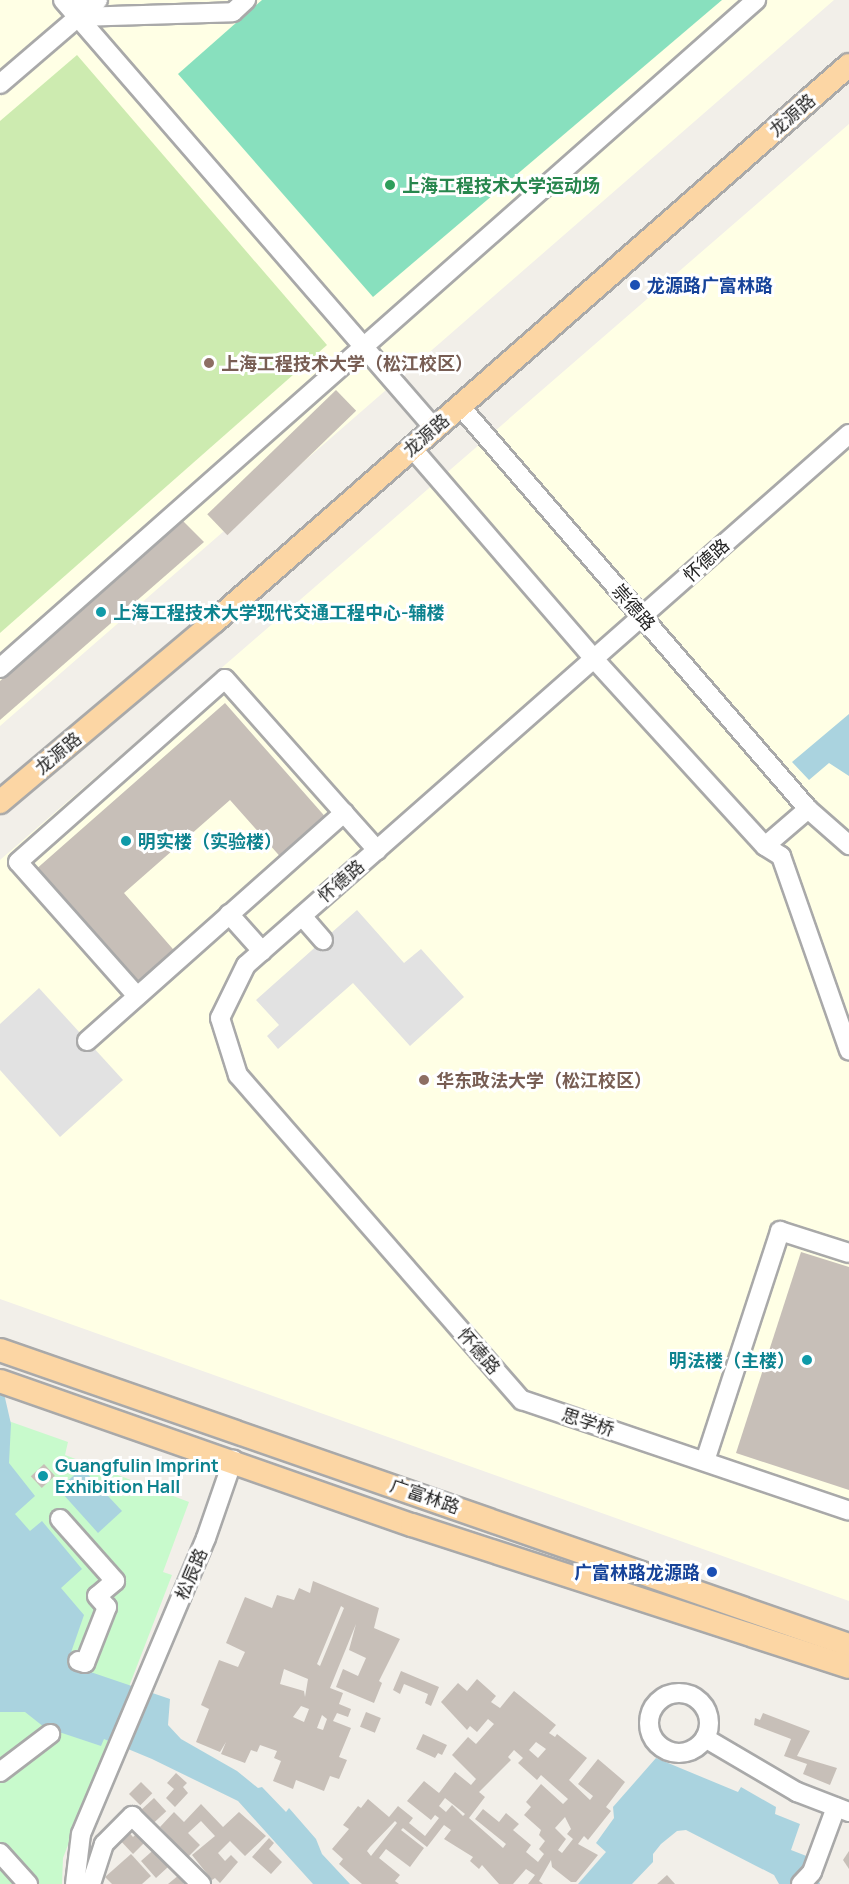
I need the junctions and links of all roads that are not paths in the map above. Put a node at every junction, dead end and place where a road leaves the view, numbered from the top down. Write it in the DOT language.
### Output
graph roads {
  1 [pos="63,0"];
  2 [pos="98,0"];
  3 [pos="246,0"];
  4 [pos="756,0"];
  5 [pos="80,8"];
  6 [pos="849,65"];
  7 [pos="0,84"];
  8 [pos="362,346"];
  9 [pos="460,406"];
  10 [pos="434,428"];
  11 [pos="849,434"];
  12 [pos="412,448"];
  13 [pos="643,617"];
  14 [pos="595,660"];
  15 [pos="0,668"];
  16 [pos="0,802"];
  17 [pos="808,809"];
  18 [pos="344,813"];
  19 [pos="849,845"];
  20 [pos="765,846"];
  21 [pos="377,850"];
  22 [pos="229,914"];
  23 [pos="302,916"];
  24 [pos="323,940"];
  25 [pos="262,951"];
  26 [pos="137,996"];
  27 [pos="848,1039"];
  28 [pos="87,1041"];
  29 [pos="849,1253"];
  30 [pos="0,1350"];
  31 [pos="4,1383"];
  32 [pos="522,1400"];
  33 [pos="233,1460"];
  34 [pos="705,1461"];
  35 [pos="849,1511"];
  36 [pos="60,1519"];
  37 [pos="849,1645"];
  38 [pos="78,1661"];
  39 [pos="849,1667"];
  40 [pos="50,1734"];
  41 [pos="705,1738"];
  42 [pos="0,1772"];
  43 [pos="842,1810"];
  44 [pos="0,1853"];
  45 [pos="197,1883"];
  46 [pos="28,1884"];
  47 [pos="75,1884"];
  48 [pos="91,1884"];
  49 [pos="801,1884"];
  1 -- 5 [label="street"];
  2 -- 5 [label="street"];
  3 -- 5 [label="street"];
  4 -- 8 [label="street"];
  5 -- 7 [label="street"];
  5 -- 8 [label="street"];
  6 -- 9 [label="main road, 龙源路"];
  8 -- 10 [label="street"];
  8 -- 15 [label="street"];
  9 -- 10 [label="main road, 龙源路"];
  9 -- 13 [label="street, 崇德路"];
  10 -- 12 [label="main road, 龙源路"];
  11 -- 13 [label="street, 怀德路"];
  12 -- 14 [label="street"];
  12 -- 16 [label="main road, 龙源路"];
  13 -- 14 [label="street, 怀德路"];
  13 -- 17 [label="street, 崇德路"];
  14 -- 20 [label="street"];
  14 -- 21 [label="street, 怀德路"];
  17 -- 19 [label="street, 崇德路"];
  17 -- 20 [label="street"];
  18 -- 21 [label="street"];
  18 -- 22 [label="street"];
  18 -- 26 [label="street"];
  20 -- 27 [label="street"];
  21 -- 23 [label="street, 怀德路"];
  22 -- 25 [label="street"];
  22 -- 26 [label="street"];
  23 -- 24 [label="street"];
  23 -- 25 [label="street, 怀德路"];
  25 -- 32 [label="street, 怀德路"];
  26 -- 28 [label="street"];
  29 -- 34 [label="street"];
  30 -- 37 [label="main road, 广富林路"];
  31 -- 33 [label="main road, 广富林路"];
  32 -- 34 [label="street, 思学桥"];
  33 -- 39 [label="main road, 广富林路"];
  33 -- 47 [label="street, 松辰路"];
  34 -- 35 [label="street"];
  36 -- 38 [label="street"];
  40 -- 42 [label="street"];
  41 -- 43 [label="street"];
  43 -- 49 [label="street"];
  44 -- 46 [label="street"];
  45 -- 48 [label="street"];
}
